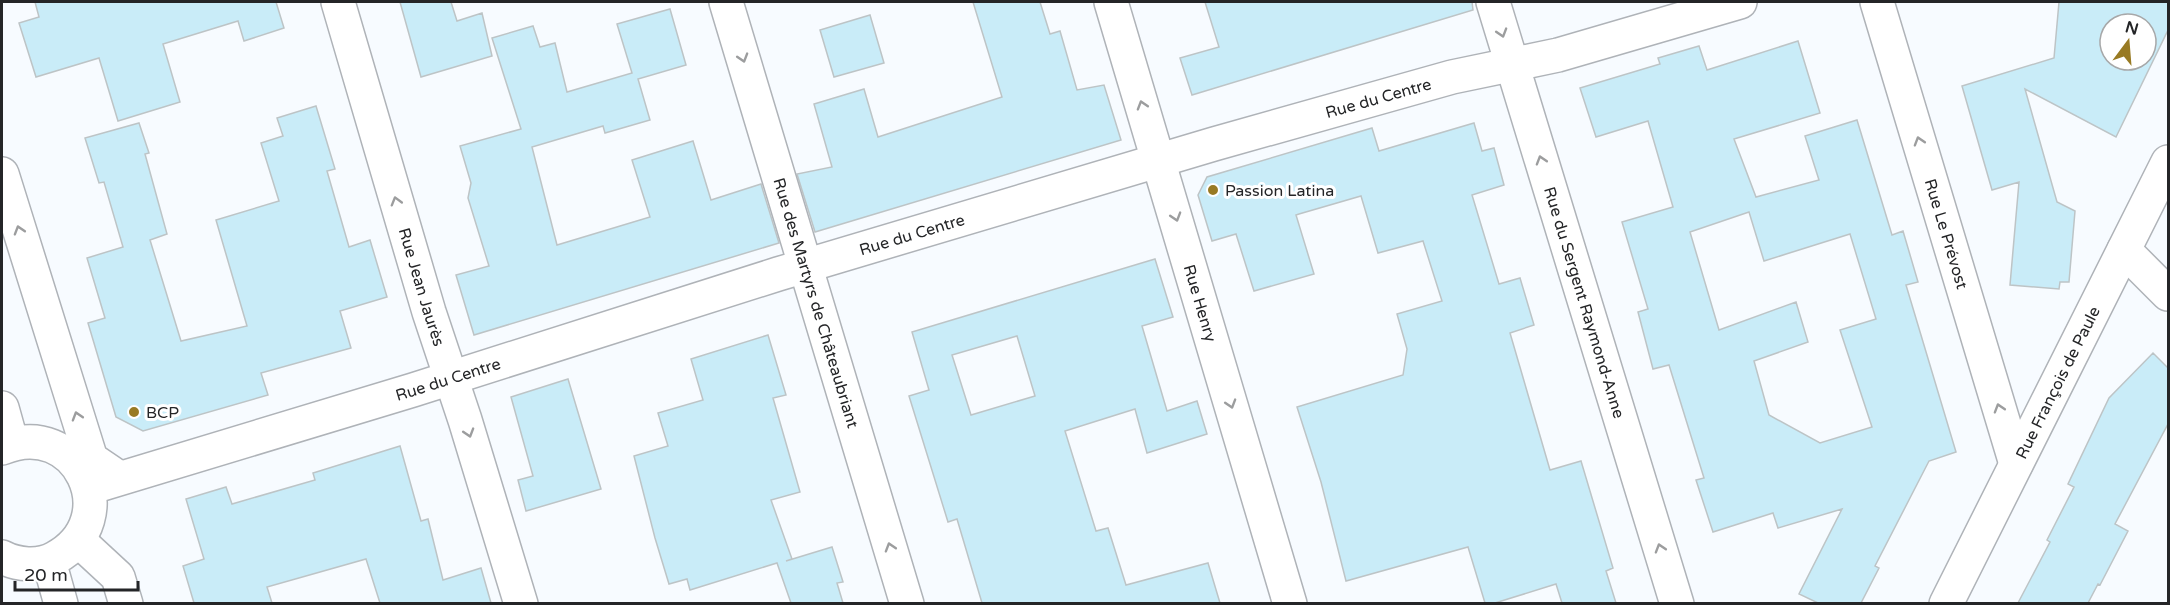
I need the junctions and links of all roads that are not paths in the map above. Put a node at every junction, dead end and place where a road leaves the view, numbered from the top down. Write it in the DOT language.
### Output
graph roads {
  1 [pos="338,2"];
  2 [pos="726,2"];
  3 [pos="1111,2"];
  4 [pos="1493,2"];
  5 [pos="1740,2"];
  6 [pos="1877,2"];
  7 [pos="1512,64"];
  8 [pos="1159,160"];
  9 [pos="2169,162"];
  10 [pos="2,174"];
  11 [pos="2124,249"];
  12 [pos="806,266"];
  13 [pos="2169,294"];
  14 [pos="451,378"];
  15 [pos="2,408"];
  16 [pos="7,446"];
  17 [pos="2016,464"];
  18 [pos="119,478"];
  19 [pos="89,488"];
  20 [pos="78,540"];
  21 [pos="2,557"];
  22 [pos="49,561"];
  23 [pos="61,603"];
  24 [pos="126,603"];
  25 [pos="521,603"];
  26 [pos="907,603"];
  27 [pos="1290,603"];
  28 [pos="1677,603"];
  29 [pos="1946,603"];
  14 -- 1 [label="street, Rue Jean Jaurès, one-way"];
  2 -- 12 [label="street, Rue des Martyrs de Châteaubriant, one-way"];
  8 -- 3 [label="street, Rue Henry, one-way"];
  4 -- 7 [label="street, Rue du Sergent Raymond-Anne, one-way"];
  5 -- 7 [label="street, Rue du Centre"];
  17 -- 6 [label="street, Rue Le Prévost, one-way"];
  7 -- 8 [label="street, Rue du Centre"];
  28 -- 7 [label="street, Rue du Sergent Raymond-Anne, one-way"];
  8 -- 12 [label="street, Rue du Centre"];
  8 -- 27 [label="street, Rue Henry, one-way"];
  9 -- 11 [label="street, Rue François de Paule"];
  18 -- 10 [label="street, one-way"];
  11 -- 13 [label="street"];
  11 -- 17 [label="street, Rue François de Paule"];
  12 -- 14 [label="street, Rue du Centre"];
  26 -- 12 [label="street, Rue des Martyrs de Châteaubriant, one-way"];
  14 -- 18 [label="street, Rue du Centre"];
  14 -- 25 [label="street, Rue Jean Jaurès, one-way"];
  15 -- 16 [label="street"];
  16 -- 19 [label="street"];
  17 -- 29 [label="street, Rue François de Paule"];
  18 -- 19 [label="street, Rue du Centre"];
  19 -- 20 [label="street"];
  20 -- 22 [label="street"];
  20 -- 24 [label="street"];
  21 -- 22 [label="street"];
  22 -- 23 [label="street"];
}
